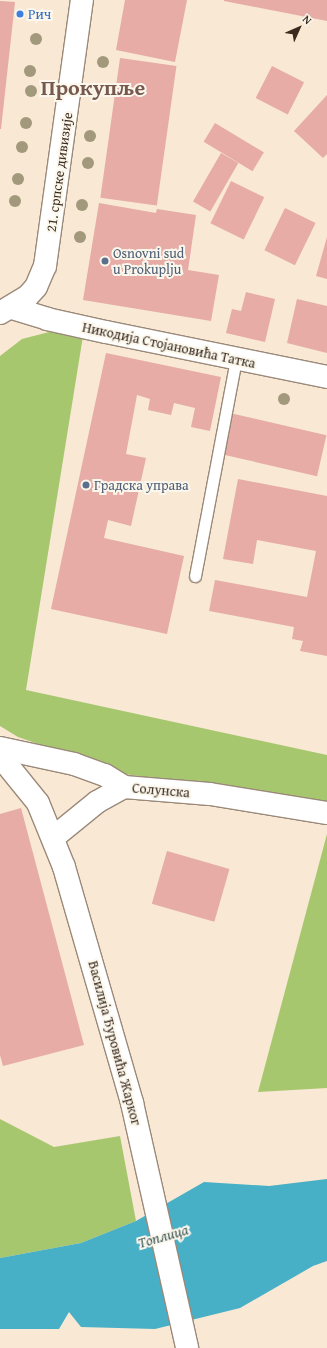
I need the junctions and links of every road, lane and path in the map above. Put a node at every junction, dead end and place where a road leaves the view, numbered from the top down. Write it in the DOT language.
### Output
graph roads {
  1 [pos="82,0"];
  2 [pos="4,313"];
  3 [pos="236,358"];
  4 [pos="327,377"];
  5 [pos="195,576"];
  6 [pos="0,748"];
  7 [pos="0,756"];
  8 [pos="124,787"];
  9 [pos="327,813"];
  10 [pos="54,837"];
  11 [pos="188,1348"];
  1 -- 2 [label="main road, 21. српске дивизије"];
  2 -- 3 [label="main road, Никодија Стојановића Татка"];
  3 -- 4 [label="main road, Никодија Стојановића Татка"];
  3 -- 5 [label="lane"];
  6 -- 8 [label="main road, Солунска"];
  7 -- 10 [label="main road, Василија Ђуровића Жарког"];
  8 -- 9 [label="main road, Солунска"];
  8 -- 10 [label="main road"];
  10 -- 11 [label="main road, Василија Ђуровића Жарког"];
}
